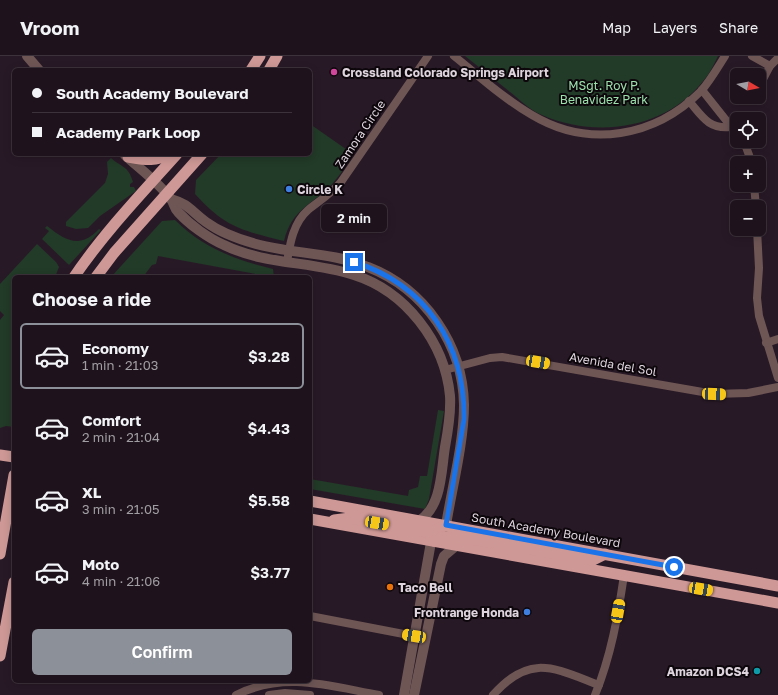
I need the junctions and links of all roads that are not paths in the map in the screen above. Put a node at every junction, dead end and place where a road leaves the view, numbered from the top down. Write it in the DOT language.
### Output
graph roads {
  1 [pos="27,56"];
  2 [pos="260,56"];
  3 [pos="277,56"];
  4 [pos="428,56"];
  5 [pos="454,56"];
  6 [pos="726,56"];
  7 [pos="752,56"];
  8 [pos="778,58"];
  9 [pos="770,66"];
  10 [pos="37,68"];
  11 [pos="252,68"];
  12 [pos="270,68"];
  13 [pos="766,74"];
  14 [pos="702,90"];
  15 [pos="689,101"];
  16 [pos="730,127"];
  17 [pos="126,156"];
  18 [pos="167,156"];
  19 [pos="175,156"];
  20 [pos="200,156"];
  21 [pos="153,181"];
  22 [pos="169,197"];
  23 [pos="757,236"];
  24 [pos="289,250"];
  25 [pos="287,262"];
  26 [pos="75,275"];
  27 [pos="98,275"];
  28 [pos="778,339"];
  29 [pos="766,343"];
  30 [pos="459,366"];
  31 [pos="445,370"];
  32 [pos="778,378"];
  33 [pos="778,388"];
  34 [pos="0,455"];
  35 [pos="12,457"];
  36 [pos="12,486"];
  37 [pos="312,501"];
  38 [pos="316,520"];
  39 [pos="419,521"];
  40 [pos="446,525"];
  41 [pos="431,542"];
  42 [pos="457,546"];
  43 [pos="0,554"];
  44 [pos="606,554"];
  45 [pos="624,575"];
  46 [pos="778,586"];
  47 [pos="12,593"];
  48 [pos="778,603"];
  49 [pos="312,616"];
  50 [pos="414,636"];
  51 [pos="0,656"];
  52 [pos="270,683"];
  53 [pos="285,683"];
  54 [pos="310,683"];
  55 [pos="599,685"];
  56 [pos="285,693"];
  57 [pos="236,695"];
  58 [pos="269,695"];
  59 [pos="310,695"];
  60 [pos="379,695"];
  61 [pos="404,695"];
  62 [pos="414,695"];
  63 [pos="492,695"];
  64 [pos="595,695"];
  1 -- 10 [label="street"];
  2 -- 11 [label="highway"];
  3 -- 12 [label="highway"];
  4 -- 24 [label="street, Zamora Circle"];
  5 -- 15 [label="street"];
  6 -- 14 [label="street"];
  7 -- 9 [label="street"];
  8 -- 9 [label="street"];
  9 -- 13 [label="street"];
  14 -- 15 [label="street"];
  14 -- 16 [label="street"];
  15 -- 16 [label="street"];
  17 -- 18 [label="highway"];
  17 -- 21 [label="street"];
  19 -- 21 [label="highway"];
  20 -- 22 [label="highway"];
  21 -- 22 [label="street"];
  21 -- 26 [label="highway"];
  22 -- 24 [label="street"];
  22 -- 25 [label="street"];
  22 -- 27 [label="highway"];
  23 -- 29 [label="street"];
  24 -- 25 [label="street, Zamora Circle"];
  24 -- 30 [label="street"];
  25 -- 31 [label="street"];
  28 -- 29 [label="street"];
  29 -- 32 [label="street"];
  30 -- 31 [label="street, Avenida del Sol"];
  30 -- 33 [label="street, Avenida del Sol"];
  30 -- 40 [label="street"];
  31 -- 39 [label="street"];
  34 -- 35 [label="highway"];
  36 -- 43 [label="highway"];
  37 -- 39 [label="highway, South Academy Boulevard"];
  38 -- 40 [label="highway"];
  38 -- 41 [label="highway"];
  39 -- 40 [label="highway, South Academy Boulevard"];
  40 -- 44 [label="highway, South Academy Boulevard"];
  41 -- 42 [label="highway"];
  41 -- 44 [label="highway"];
  41 -- 50 [label="street"];
  42 -- 45 [label="highway"];
  42 -- 62 [label="street"];
  44 -- 46 [label="highway, South Academy Boulevard"];
  45 -- 48 [label="highway"];
  45 -- 55 [label="street"];
  47 -- 51 [label="highway"];
  49 -- 50 [label="street"];
  50 -- 61 [label="street"];
  52 -- 57 [label="street"];
  53 -- 56 [label="street"];
  54 -- 60 [label="street"];
  55 -- 63 [label="street"];
  55 -- 64 [label="street"];
  56 -- 58 [label="street"];
  56 -- 59 [label="street"];
}
